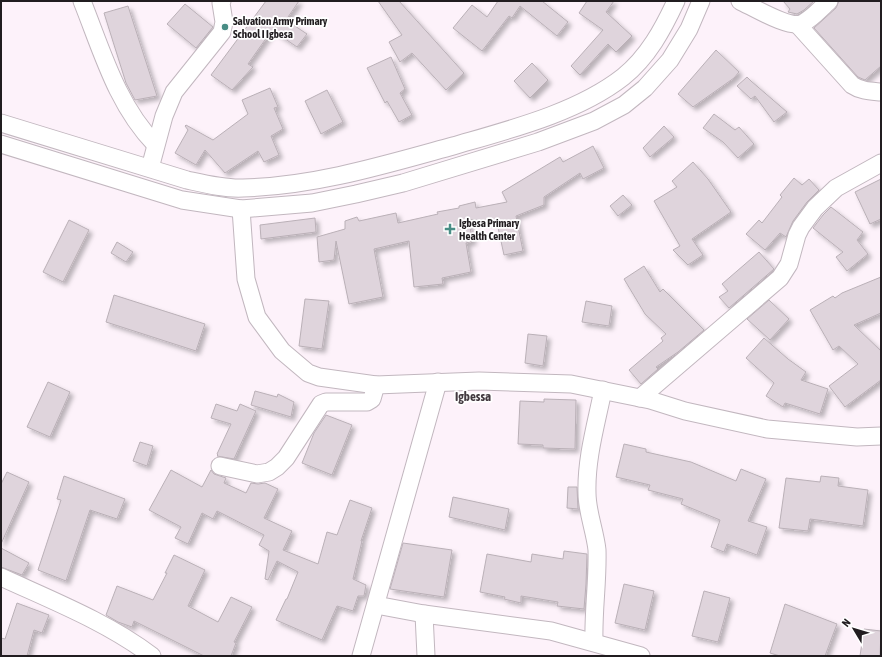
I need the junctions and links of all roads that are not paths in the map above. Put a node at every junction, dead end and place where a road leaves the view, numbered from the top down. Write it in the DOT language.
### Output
graph roads {
  1 [pos="82,1"];
  2 [pos="222,1"];
  3 [pos="676,1"];
  4 [pos="701,1"];
  5 [pos="740,1"];
  6 [pos="829,1"];
  7 [pos="798,25"];
  8 [pos="881,92"];
  9 [pos="1,123"];
  10 [pos="1,144"];
  11 [pos="155,144"];
  12 [pos="881,163"];
  13 [pos="150,168"];
  14 [pos="241,209"];
  15 [pos="438,382"];
  16 [pos="376,385"];
  17 [pos="603,390"];
  18 [pos="640,398"];
  19 [pos="881,436"];
  20 [pos="220,466"];
  21 [pos="1,578"];
  22 [pos="376,605"];
  23 [pos="424,614"];
  24 [pos="594,642"];
  25 [pos="152,656"];
  26 [pos="360,656"];
  27 [pos="426,656"];
  28 [pos="641,656"];
  1 -- 11 [label="street"];
  2 -- 11 [label="street"];
  3 -- 13 [label="street"];
  4 -- 14 [label="street"];
  5 -- 7 [label="street"];
  6 -- 7 [label="street"];
  7 -- 8 [label="street"];
  9 -- 13 [label="street"];
  10 -- 14 [label="street"];
  11 -- 13 [label="street"];
  12 -- 18 [label="street"];
  14 -- 16 [label="street"];
  15 -- 16 [label="street"];
  15 -- 17 [label="street"];
  15 -- 22 [label="street"];
  16 -- 20 [label="street"];
  17 -- 18 [label="street"];
  17 -- 24 [label="street"];
  18 -- 19 [label="street"];
  21 -- 25 [label="street"];
  22 -- 23 [label="street"];
  22 -- 26 [label="street"];
  23 -- 24 [label="street"];
  23 -- 27 [label="street"];
  24 -- 28 [label="street"];
}
